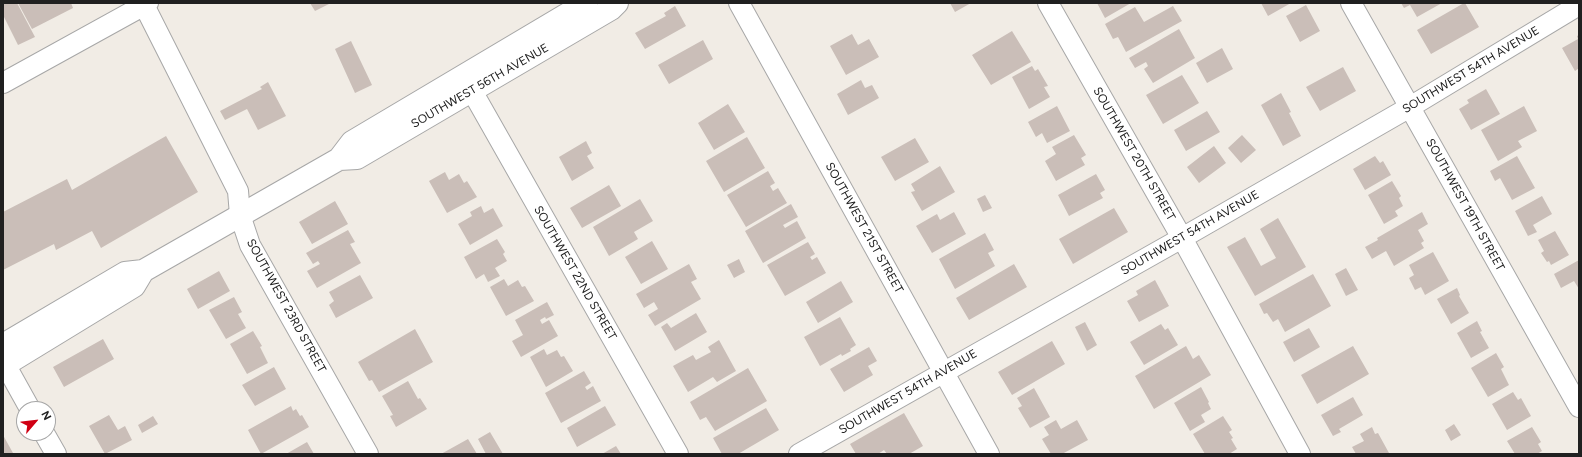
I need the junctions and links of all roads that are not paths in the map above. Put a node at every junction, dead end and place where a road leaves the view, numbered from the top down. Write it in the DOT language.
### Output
graph roads {
  1 [pos="586,3"];
  2 [pos="617,3"];
  3 [pos="738,3"];
  4 [pos="1048,3"];
  5 [pos="1351,3"];
  6 [pos="145,4"];
  7 [pos="1579,5"];
  8 [pos="3,83"];
  9 [pos="472,91"];
  10 [pos="1410,107"];
  11 [pos="339,159"];
  12 [pos="240,215"];
  13 [pos="1182,238"];
  14 [pos="4,358"];
  15 [pos="944,371"];
  16 [pos="26,401"];
  17 [pos="1579,407"];
  18 [pos="49,441"];
  19 [pos="56,454"];
  20 [pos="368,454"];
  21 [pos="678,454"];
  22 [pos="798,454"];
  23 [pos="989,454"];
  24 [pos="1300,454"];
  1 -- 11 [label="street, SOUTHWEST 56TH AVENUE"];
  2 -- 9 [label="street, SOUTHWEST 56TH AVENUE"];
  3 -- 15 [label="street, SOUTHWEST 21ST STREET"];
  4 -- 13 [label="street, SOUTHWEST 20TH STREET"];
  5 -- 10 [label="street, SOUTHWEST 19TH STREET"];
  6 -- 8 [label="street"];
  6 -- 12 [label="street, SOUTHWEST 23RD STREET"];
  7 -- 10 [label="street, SOUTHWEST 54TH AVENUE"];
  9 -- 11 [label="street, SOUTHWEST 56TH AVENUE"];
  9 -- 21 [label="street, SOUTHWEST 22ND STREET"];
  10 -- 13 [label="street, SOUTHWEST 54TH AVENUE"];
  10 -- 17 [label="street, SOUTHWEST 19TH STREET"];
  11 -- 12 [label="street, SOUTHWEST 56TH AVENUE"];
  12 -- 14 [label="street, SOUTHWEST 56TH AVENUE"];
  12 -- 20 [label="street, SOUTHWEST 23RD STREET"];
  13 -- 15 [label="street, SOUTHWEST 54TH AVENUE"];
  13 -- 24 [label="street, SOUTHWEST 20TH STREET"];
  14 -- 16 [label="street"];
  15 -- 22 [label="street, SOUTHWEST 54TH AVENUE"];
  15 -- 23 [label="street, SOUTHWEST 21ST STREET"];
  18 -- 19 [label="street"];
}
